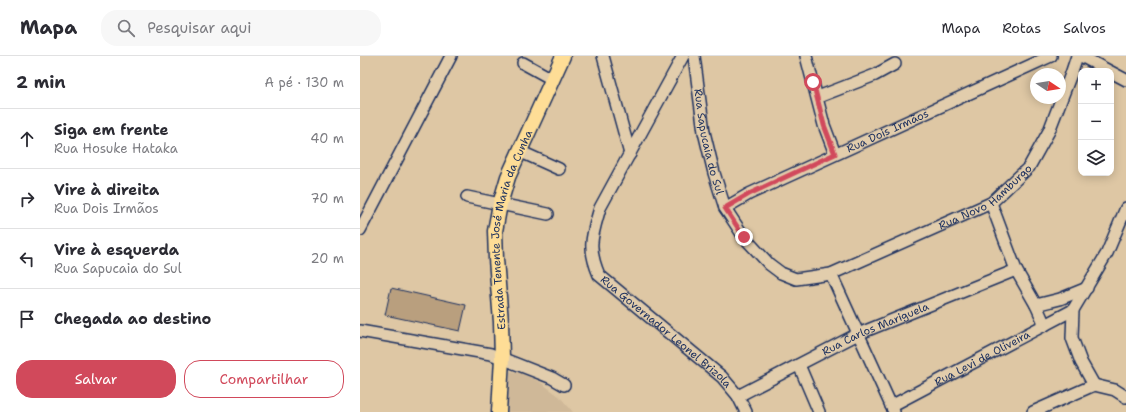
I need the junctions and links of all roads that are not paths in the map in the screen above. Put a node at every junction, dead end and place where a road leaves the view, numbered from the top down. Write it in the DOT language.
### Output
graph roads {
  1 [pos="451,56"];
  2 [pos="563,56"];
  3 [pos="603,56"];
  4 [pos="684,56"];
  5 [pos="694,56"];
  6 [pos="806,56"];
  7 [pos="1051,56"];
  8 [pos="1077,56"];
  9 [pos="1081,56"];
  10 [pos="523,63"];
  11 [pos="895,64"];
  12 [pos="1103,68"];
  13 [pos="1114,74"];
  14 [pos="552,79"];
  15 [pos="1126,80"];
  16 [pos="818,97"];
  17 [pos="519,151"];
  18 [pos="630,154"];
  19 [pos="835,154"];
  20 [pos="559,170"];
  21 [pos="467,197"];
  22 [pos="991,203"];
  23 [pos="500,204"];
  24 [pos="725,208"];
  25 [pos="1126,208"];
  26 [pos="548,214"];
  27 [pos="360,230"];
  28 [pos="1016,270"];
  29 [pos="831,274"];
  30 [pos="1087,288"];
  31 [pos="1036,305"];
  32 [pos="1074,310"];
  33 [pos="1045,325"];
  34 [pos="360,331"];
  35 [pos="858,334"];
  36 [pos="502,358"];
  37 [pos="798,366"];
  38 [pos="564,385"];
  39 [pos="1094,385"];
  40 [pos="738,396"];
  41 [pos="1126,397"];
  42 [pos="892,409"];
  43 [pos="499,412"];
  44 [pos="746,412"];
  45 [pos="819,412"];
  46 [pos="1034,412"];
  1 -- 27 [label="street"];
  2 -- 14 [label="main road, Estrada Tenente José Maria da Cunha"];
  3 -- 18 [label="street"];
  4 -- 18 [label="street, Rua Governador Leonel Brizola"];
  5 -- 24 [label="street, Rua Sapucaia do Sul"];
  6 -- 16 [label="street"];
  7 -- 19 [label="street, Rua Dois Irmãos"];
  8 -- 22 [label="street, Rua Novo Hamburgo"];
  9 -- 12 [label="street"];
  10 -- 14 [label="street"];
  11 -- 16 [label="street"];
  13 -- 15 [label="street"];
  14 -- 17 [label="main road, Estrada Tenente José Maria da Cunha"];
  16 -- 19 [label="street"];
  17 -- 20 [label="street"];
  17 -- 23 [label="main road, Estrada Tenente José Maria da Cunha"];
  18 -- 40 [label="street, Rua Governador Leonel Brizola"];
  19 -- 24 [label="street, Rua Dois Irmãos"];
  21 -- 23 [label="street"];
  22 -- 28 [label="street"];
  22 -- 29 [label="street, Rua Novo Hamburgo"];
  23 -- 26 [label="street"];
  23 -- 36 [label="main road, Estrada Tenente José Maria da Cunha"];
  24 -- 29 [label="street, Rua Sapucaia do Sul"];
  25 -- 30 [label="street"];
  28 -- 31 [label="street"];
  28 -- 35 [label="street, Rua Carlos Mariguela"];
  29 -- 35 [label="street"];
  30 -- 31 [label="street"];
  30 -- 32 [label="street"];
  31 -- 33 [label="street"];
  32 -- 33 [label="street, Rua Levi de Oliveira"];
  32 -- 39 [label="street"];
  33 -- 42 [label="street, Rua Levi de Oliveira"];
  34 -- 36 [label="street"];
  35 -- 37 [label="street, Rua Carlos Mariguela"];
  35 -- 42 [label="street"];
  36 -- 38 [label="street"];
  36 -- 43 [label="main road, Estrada Tenente José Maria da Cunha"];
  37 -- 40 [label="street, Rua Carlos Mariguela"];
  37 -- 45 [label="street"];
  39 -- 41 [label="street"];
  39 -- 46 [label="street"];
  40 -- 44 [label="street, Rua Governador Leonel Brizola"];
}
